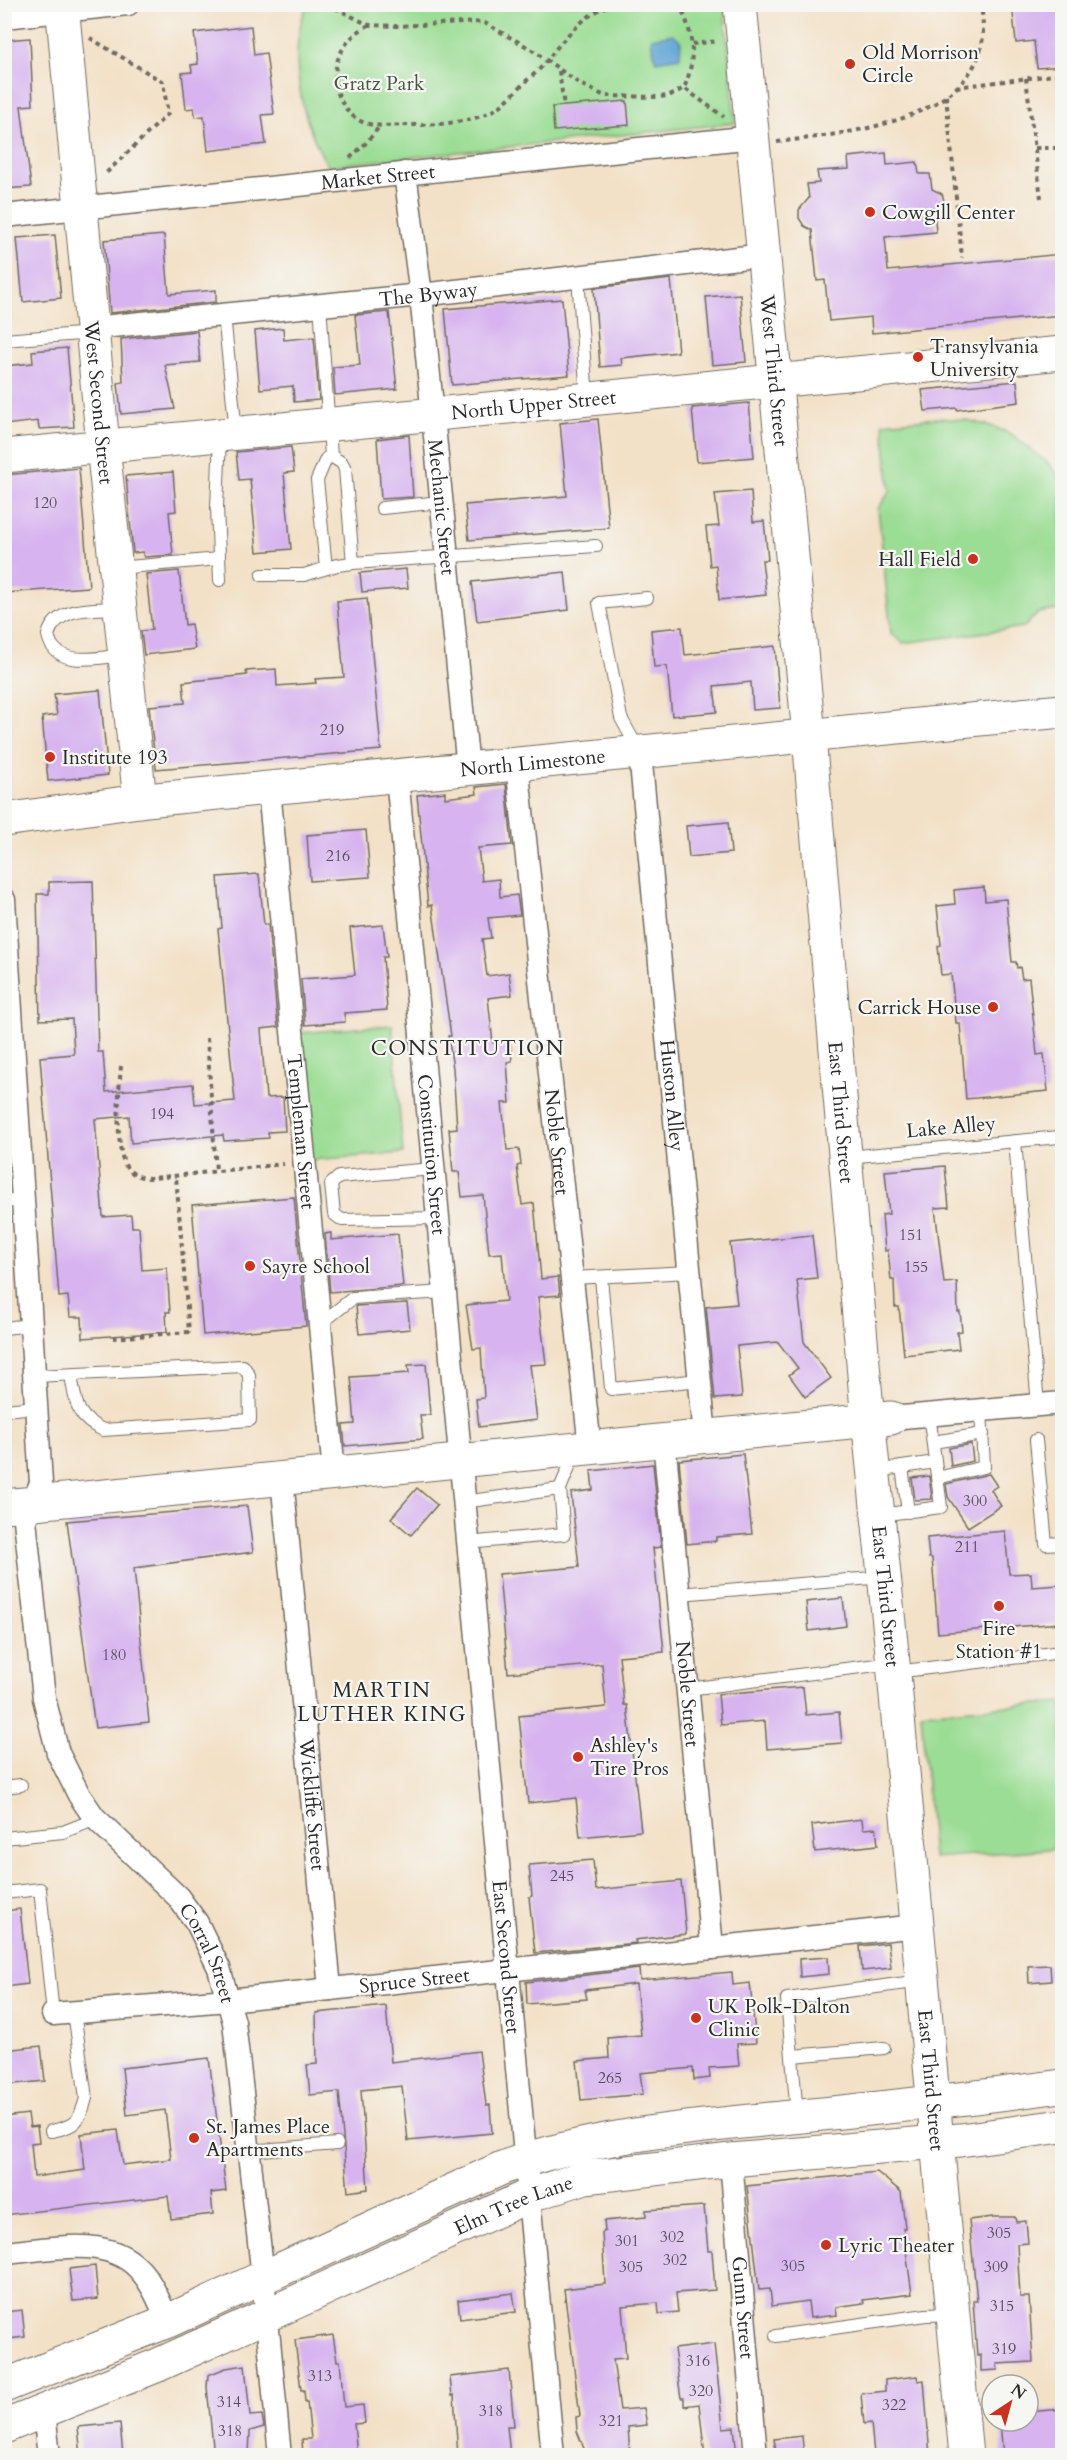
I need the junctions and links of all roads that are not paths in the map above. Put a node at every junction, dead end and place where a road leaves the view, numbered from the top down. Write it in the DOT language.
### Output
graph roads {
  1 [pos="128,4"];
  2 [pos="740,4"];
  3 [pos="63,8"];
  4 [pos="4,17"];
  5 [pos="750,133"];
  6 [pos="405,172"];
  7 [pos="82,209"];
  8 [pos="4,216"];
  9 [pos="764,255"];
  10 [pos="578,277"];
  11 [pos="421,295"];
  12 [pos="320,305"];
  13 [pos="224,315"];
  14 [pos="93,331"];
  15 [pos="4,340"];
  16 [pos="1062,353"];
  17 [pos="776,381"];
  18 [pos="587,399"];
  19 [pos="433,414"];
  20 [pos="328,424"];
  21 [pos="228,434"];
  22 [pos="103,446"];
  23 [pos="4,456"];
  24 [pos="331,456"];
  25 [pos="441,502"];
  26 [pos="382,508"];
  27 [pos="596,546"];
  28 [pos="447,558"];
  29 [pos="219,559"];
  30 [pos="353,563"];
  31 [pos="116,568"];
  32 [pos="326,568"];
  33 [pos="262,575"];
  34 [pos="220,580"];
  35 [pos="647,598"];
  36 [pos="120,608"];
  37 [pos="125,655"];
  38 [pos="1062,711"];
  39 [pos="809,736"];
  40 [pos="640,753"];
  41 [pos="517,764"];
  42 [pos="468,769"];
  43 [pos="397,776"];
  44 [pos="269,789"];
  45 [pos="140,801"];
  46 [pos="4,820"];
  47 [pos="4,900"];
  48 [pos="1059,1137"];
  49 [pos="1015,1141"];
  50 [pos="845,1157"];
  51 [pos="433,1168"];
  52 [pos="14,1201"];
  53 [pos="437,1218"];
  54 [pos="690,1272"];
  55 [pos="601,1277"];
  56 [pos="572,1278"];
  57 [pos="444,1292"];
  58 [pos="320,1324"];
  59 [pos="31,1325"];
  60 [pos="4,1328"];
  61 [pos="71,1375"];
  62 [pos="35,1376"];
  63 [pos="700,1380"];
  64 [pos="1062,1403"];
  65 [pos="1038,1406"];
  66 [pos="36,1407"];
  67 [pos="4,1410"];
  68 [pos="981,1410"];
  69 [pos="929,1414"];
  70 [pos="880,1419"];
  71 [pos="982,1434"];
  72 [pos="705,1436"];
  73 [pos="664,1440"];
  74 [pos="1036,1440"];
  75 [pos="933,1442"];
  76 [pos="580,1449"];
  77 [pos="459,1461"];
  78 [pos="935,1462"];
  79 [pos="888,1469"];
  80 [pos="334,1473"];
  81 [pos="937,1478"];
  82 [pos="282,1479"];
  83 [pos="560,1489"];
  84 [pos="463,1502"];
  85 [pos="19,1504"];
  86 [pos="893,1514"];
  87 [pos="467,1543"];
  88 [pos="1062,1543"];
  89 [pos="885,1577"];
  90 [pos="679,1594"];
  91 [pos="1062,1652"];
  92 [pos="894,1667"];
  93 [pos="688,1689"];
  94 [pos="21,1785"];
  95 [pos="4,1787"];
  96 [pos="96,1819"];
  97 [pos="4,1838"];
  98 [pos="4,1893"];
  99 [pos="917,1926"];
  100 [pos="712,1948"];
  101 [pos="509,1969"];
  102 [pos="922,1981"];
  103 [pos="330,1989"];
  104 [pos="228,2000"];
  105 [pos="64,2013"];
  106 [pos="884,2048"];
  107 [pos="792,2056"];
  108 [pos="1062,2086"];
  109 [pos="934,2103"];
  110 [pos="797,2116"];
  111 [pos="1062,2126"];
  112 [pos="51,2131"];
  113 [pos="936,2142"];
  114 [pos="337,2144"];
  115 [pos="248,2151"];
  116 [pos="525,2160"];
  117 [pos="731,2160"];
  118 [pos="528,2196"];
  119 [pos="4,2253"];
  120 [pos="263,2277"];
  121 [pos="952,2314"];
  122 [pos="266,2317"];
  123 [pos="168,2321"];
  124 [pos="776,2336"];
  125 [pos="4,2386"];
  126 [pos="44,2413"];
  127 [pos="4,2427"];
  128 [pos="49,2456"];
  129 [pos="280,2456"];
  130 [pos="553,2456"];
  131 [pos="756,2456"];
  132 [pos="966,2456"];
  1 -- 3 [label="street"];
  2 -- 5 [label="street, West Third Street"];
  3 -- 4 [label="street"];
  3 -- 7 [label="street, West Second Street"];
  5 -- 6 [label="street, Market Street"];
  5 -- 9 [label="street, West Third Street"];
  6 -- 7 [label="street, Market Street"];
  6 -- 11 [label="street, Mechanic Street"];
  7 -- 8 [label="street, Market Street"];
  7 -- 14 [label="street, West Second Street"];
  9 -- 10 [label="street, The Byway"];
  9 -- 17 [label="street, West Third Street"];
  10 -- 11 [label="street, The Byway"];
  10 -- 18 [label="lane"];
  11 -- 12 [label="street, The Byway"];
  11 -- 19 [label="street, Mechanic Street"];
  12 -- 13 [label="street, The Byway"];
  12 -- 20 [label="lane"];
  13 -- 14 [label="street, The Byway"];
  13 -- 21 [label="lane"];
  14 -- 15 [label="lane"];
  14 -- 22 [label="street, West Second Street"];
  16 -- 17 [label="street, North Upper Street"];
  17 -- 18 [label="street, North Upper Street"];
  17 -- 39 [label="street, West Third Street"];
  18 -- 19 [label="street, North Upper Street"];
  19 -- 20 [label="street, North Upper Street"];
  19 -- 25 [label="street, Mechanic Street"];
  20 -- 21 [label="street, North Upper Street"];
  20 -- 24 [label="lane"];
  21 -- 22 [label="street, North Upper Street"];
  21 -- 29 [label="lane"];
  22 -- 23 [label="street, North Upper Street"];
  22 -- 31 [label="street, West Second Street"];
  24 -- 30 [label="lane"];
  24 -- 32 [label="lane"];
  25 -- 26 [label="lane"];
  25 -- 28 [label="street, Mechanic Street"];
  27 -- 28 [label="lane"];
  28 -- 30 [label="lane"];
  28 -- 42 [label="street, Mechanic Street"];
  29 -- 31 [label="lane"];
  29 -- 34 [label="lane"];
  30 -- 32 [label="lane"];
  31 -- 36 [label="street, West Second Street"];
  32 -- 33 [label="lane"];
  35 -- 40 [label="lane"];
  36 -- 37 [label="street, West Second Street"];
  36 -- 37 [label="lane"];
  37 -- 45 [label="street, West Second Street"];
  38 -- 39 [label="street, North Limestone"];
  39 -- 40 [label="street, North Limestone"];
  39 -- 50 [label="street, East Third Street"];
  40 -- 41 [label="street, North Limestone"];
  40 -- 54 [label="street, Huston Alley"];
  41 -- 42 [label="street, North Limestone"];
  41 -- 56 [label="street, Noble Street"];
  42 -- 43 [label="street, North Limestone"];
  43 -- 44 [label="street, North Limestone"];
  43 -- 51 [label="street, Constitution Street"];
  44 -- 45 [label="street, North Limestone"];
  44 -- 58 [label="street, Templeman Street"];
  45 -- 46 [label="street, North Limestone"];
  47 -- 52 [label="street, Corral Street"];
  48 -- 49 [label="lane, Lake Alley"];
  49 -- 50 [label="lane, Lake Alley"];
  49 -- 65 [label="lane"];
  50 -- 70 [label="street, East Third Street"];
  51 -- 53 [label="street, Constitution Street"];
  51 -- 53 [label="lane"];
  52 -- 59 [label="street, Corral Street"];
  53 -- 57 [label="street, Constitution Street"];
  54 -- 55 [label="lane"];
  54 -- 63 [label="street, Huston Alley"];
  55 -- 56 [label="lane"];
  55 -- 63 [label="lane"];
  56 -- 76 [label="street, Noble Street"];
  57 -- 58 [label="lane"];
  57 -- 77 [label="street, Constitution Street"];
  58 -- 80 [label="street, Templeman Street"];
  59 -- 60 [label="lane"];
  59 -- 62 [label="street, Corral Street"];
  61 -- 61 [label="lane"];
  61 -- 62 [label="lane"];
  62 -- 66 [label="street, Corral Street"];
  63 -- 72 [label="street, Huston Alley"];
  64 -- 65 [label="street"];
  65 -- 68 [label="street"];
  66 -- 67 [label="lane"];
  66 -- 85 [label="street, Corral Street"];
  68 -- 69 [label="street"];
  68 -- 71 [label="lane"];
  69 -- 70 [label="street"];
  69 -- 75 [label="lane"];
  70 -- 72 [label="street"];
  70 -- 79 [label="street, East Third Street"];
  71 -- 75 [label="lane"];
  71 -- 81 [label="lane"];
  72 -- 73 [label="street"];
  73 -- 76 [label="street"];
  73 -- 90 [label="street, Noble Street"];
  74 -- 88 [label="lane"];
  75 -- 78 [label="lane"];
  76 -- 77 [label="street"];
  76 -- 83 [label="lane"];
  77 -- 80 [label="street"];
  77 -- 84 [label="street, East Second Street"];
  78 -- 79 [label="lane"];
  78 -- 81 [label="lane"];
  79 -- 86 [label="street, East Third Street"];
  80 -- 82 [label="street"];
  81 -- 86 [label="lane"];
  82 -- 85 [label="street"];
  82 -- 103 [label="street, Wickliffe Street"];
  83 -- 84 [label="lane"];
  83 -- 87 [label="lane"];
  84 -- 87 [label="street, East Second Street"];
  85 -- 96 [label="street, Corral Street"];
  86 -- 89 [label="street, East Third Street"];
  87 -- 101 [label="street, East Second Street"];
  89 -- 90 [label="lane"];
  89 -- 92 [label="street, East Third Street"];
  90 -- 93 [label="street, Noble Street"];
  91 -- 92 [label="lane"];
  92 -- 93 [label="lane"];
  92 -- 99 [label="street, East Third Street"];
  93 -- 100 [label="street, Noble Street"];
  94 -- 95 [label="lane"];
  96 -- 97 [label="lane"];
  96 -- 104 [label="street, Corral Street"];
  98 -- 105 [label="lane"];
  99 -- 100 [label="street, Spruce Street"];
  99 -- 102 [label="street, East Third Street"];
  100 -- 101 [label="street, Spruce Street"];
  101 -- 103 [label="street, Spruce Street"];
  101 -- 116 [label="street, East Second Street"];
  102 -- 107 [label="lane"];
  102 -- 109 [label="street, East Third Street"];
  103 -- 104 [label="street, Spruce Street"];
  104 -- 105 [label="street, Spruce Street"];
  104 -- 115 [label="street, Corral Street"];
  105 -- 112 [label="lane"];
  106 -- 107 [label="lane"];
  107 -- 110 [label="lane"];
  108 -- 109 [label="street, Elm Tree Lane"];
  109 -- 110 [label="street, Elm Tree Lane"];
  109 -- 113 [label="street, East Third Street"];
  110 -- 116 [label="street, Elm Tree Lane"];
  111 -- 113 [label="street, Elm Tree Lane"];
  113 -- 117 [label="street, Elm Tree Lane"];
  113 -- 121 [label="street, East Third Street"];
  114 -- 115 [label="lane"];
  115 -- 120 [label="street, Corral Street"];
  116 -- 118 [label="street, East Second Street"];
  116 -- 120 [label="street, Elm Tree Lane"];
  117 -- 118 [label="street, Elm Tree Lane"];
  117 -- 131 [label="street, Gunn Street"];
  118 -- 122 [label="street, Elm Tree Lane"];
  118 -- 130 [label="street, East Second Street"];
  119 -- 123 [label="street"];
  120 -- 122 [label="street, Corral Street"];
  120 -- 123 [label="street, Elm Tree Lane"];
  121 -- 124 [label="lane"];
  121 -- 132 [label="street, East Third Street"];
  122 -- 126 [label="street, Elm Tree Lane"];
  122 -- 129 [label="street, Corral Street"];
  123 -- 125 [label="street, Elm Tree Lane"];
  126 -- 127 [label="street, Elm Tree Lane"];
  126 -- 128 [label="street"];
}
